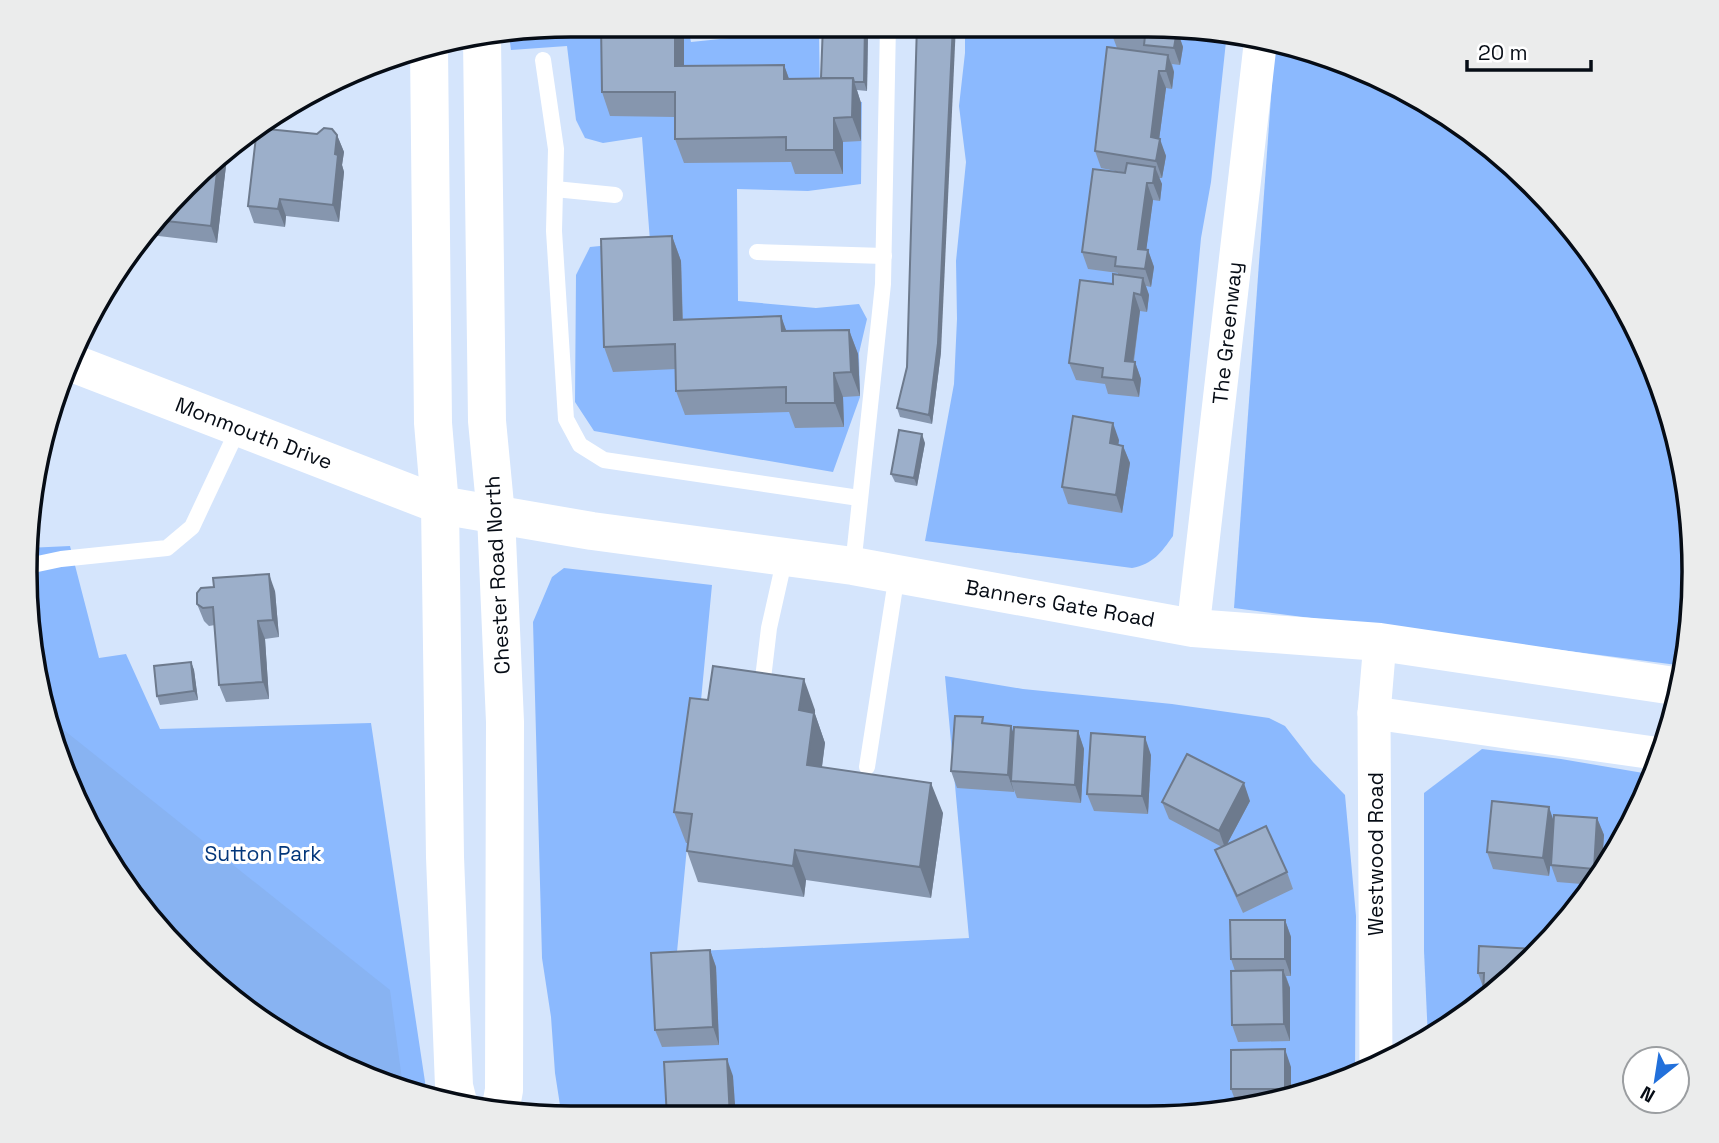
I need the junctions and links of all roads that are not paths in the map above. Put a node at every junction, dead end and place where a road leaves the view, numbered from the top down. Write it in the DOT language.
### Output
graph roads {
  1 [pos="888,37"];
  2 [pos="482,44"];
  3 [pos="1260,49"];
  4 [pos="429,56"];
  5 [pos="543,60"];
  6 [pos="555,189"];
  7 [pos="614,195"];
  8 [pos="757,252"];
  9 [pos="884,256"];
  10 [pos="77,366"];
  11 [pos="239,427"];
  12 [pos="859,498"];
  13 [pos="440,505"];
  14 [pos="496,515"];
  15 [pos="785,557"];
  16 [pos="37,564"];
  17 [pos="853,566"];
  18 [pos="897,574"];
  19 [pos="1194,628"];
  20 [pos="1380,642"];
  21 [pos="1670,685"];
  22 [pos="762,687"];
  23 [pos="1374,713"];
  24 [pos="1651,753"];
  25 [pos="867,767"];
  26 [pos="1376,1055"];
  27 [pos="455,1093"];
  28 [pos="502,1102"];
  1 -- 9 [label="lane"];
  2 -- 14 [label="main road, Chester Road North"];
  3 -- 19 [label="street, The Greenway"];
  4 -- 13 [label="main road"];
  5 -- 6 [label="lane"];
  6 -- 7 [label="lane"];
  6 -- 12 [label="lane"];
  8 -- 9 [label="lane"];
  9 -- 12 [label="lane"];
  10 -- 11 [label="main road, Monmouth Drive"];
  11 -- 13 [label="main road, Monmouth Drive"];
  11 -- 16 [label="lane"];
  12 -- 17 [label="lane"];
  13 -- 14 [label="main road, Banners Gate Road"];
  13 -- 27 [label="main road"];
  14 -- 15 [label="main road, Banners Gate Road"];
  14 -- 28 [label="main road, Chester Road North"];
  15 -- 17 [label="main road, Banners Gate Road"];
  15 -- 22 [label="lane"];
  17 -- 18 [label="main road, Banners Gate Road"];
  18 -- 19 [label="main road, Banners Gate Road"];
  18 -- 25 [label="lane"];
  19 -- 20 [label="main road, Banners Gate Road"];
  20 -- 21 [label="main road, Banners Gate Road"];
  20 -- 23 [label="street, Westwood Road"];
  23 -- 24 [label="street"];
  23 -- 26 [label="street, Westwood Road"];
}
